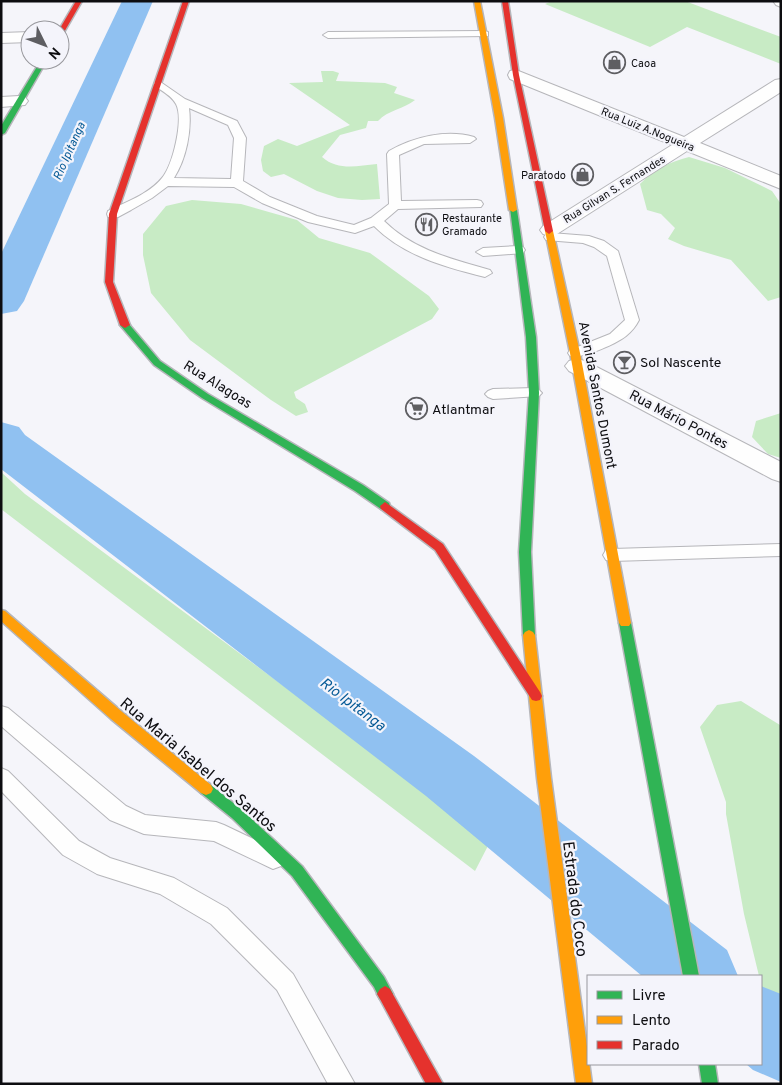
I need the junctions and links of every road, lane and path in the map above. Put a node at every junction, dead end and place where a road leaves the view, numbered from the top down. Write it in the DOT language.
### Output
graph roads {
  1 [pos="79,1"];
  2 [pos="186,1"];
  3 [pos="478,1"];
  4 [pos="505,1"];
  5 [pos="68,20"];
  6 [pos="484,34"];
  7 [pos="328,35"];
  8 [pos="20,37"];
  9 [pos="1,38"];
  10 [pos="38,70"];
  11 [pos="516,75"];
  12 [pos="159,84"];
  13 [pos="781,84"];
  14 [pos="19,101"];
  15 [pos="181,101"];
  16 [pos="1,102"];
  17 [pos="1,133"];
  18 [pos="470,139"];
  19 [pos="685,144"];
  20 [pos="165,182"];
  21 [pos="237,182"];
  22 [pos="781,183"];
  23 [pos="477,204"];
  24 [pos="395,205"];
  25 [pos="113,214"];
  26 [pos="376,221"];
  27 [pos="550,234"];
  28 [pos="518,250"];
  29 [pos="483,252"];
  30 [pos="485,273"];
  31 [pos="576,359"];
  32 [pos="534,393"];
  33 [pos="493,394"];
  34 [pos="781,473"];
  35 [pos="781,550"];
  36 [pos="612,555"];
  37 [pos="1,614"];
  38 [pos="536,696"];
  39 [pos="1,714"];
  40 [pos="1,777"];
  41 [pos="297,871"];
  42 [pos="691,975"];
  43 [pos="707,1065"];
  44 [pos="342,1084"];
  45 [pos="435,1084"];
  46 [pos="584,1084"];
  47 [pos="710,1084"];
  1 -- 5 [label="main road"];
  2 -- 12 [label="main road, Rua Alagoas"];
  3 -- 6 [label="main road"];
  4 -- 11 [label="main road, Avenida Santos Dumont"];
  6 -- 7 [label="lane"];
  6 -- 28 [label="main road"];
  8 -- 9 [label="street"];
  10 -- 14 [label="main road"];
  11 -- 19 [label="street, Rua Luiz A.Nogueira"];
  11 -- 27 [label="main road, Avenida Santos Dumont"];
  12 -- 15 [label="lane"];
  12 -- 25 [label="main road, Rua Alagoas"];
  13 -- 19 [label="street, Rua Gilvan S. Fernandes"];
  14 -- 16 [label="street"];
  14 -- 17 [label="main road"];
  15 -- 20 [label="lane"];
  15 -- 21 [label="lane"];
  18 -- 24 [label="lane"];
  19 -- 22 [label="street, Rua Luiz A.Nogueira"];
  19 -- 27 [label="street, Rua Gilvan S. Fernandes"];
  20 -- 21 [label="lane"];
  20 -- 25 [label="lane"];
  21 -- 26 [label="lane"];
  23 -- 24 [label="lane"];
  24 -- 26 [label="lane"];
  25 -- 38 [label="main road, Rua Alagoas"];
  26 -- 30 [label="lane"];
  27 -- 31 [label="main road, Avenida Santos Dumont"];
  27 -- 31 [label="lane"];
  28 -- 29 [label="lane"];
  28 -- 32 [label="main road"];
  31 -- 34 [label="street, Rua Mário Pontes"];
  31 -- 36 [label="main road, Avenida Santos Dumont"];
  32 -- 33 [label="lane"];
  32 -- 38 [label="main road"];
  35 -- 36 [label="lane"];
  36 -- 42 [label="main road, Avenida Santos Dumont"];
  37 -- 41 [label="main road, Rua Maria Isabel dos Santos"];
  38 -- 46 [label="main road, Estrada do Coco"];
  39 -- 41 [label="lane"];
  40 -- 44 [label="lane"];
  41 -- 45 [label="main road, Rua Maria Isabel dos Santos"];
  43 -- 47 [label="main road"];
}
